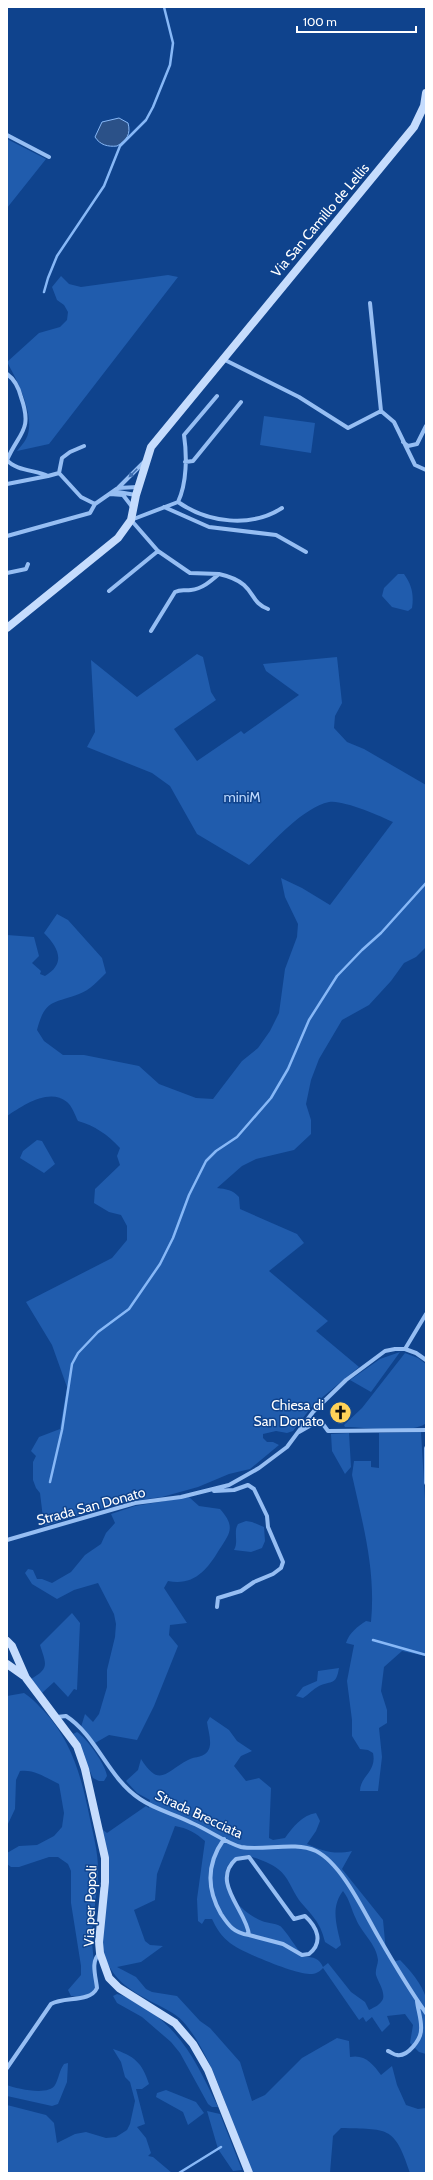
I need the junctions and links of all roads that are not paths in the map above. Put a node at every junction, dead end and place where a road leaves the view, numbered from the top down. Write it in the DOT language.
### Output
graph roads {
  1 [pos="426,93"];
  2 [pos="7,135"];
  3 [pos="49,157"];
  4 [pos="370,303"];
  5 [pos="223,358"];
  6 [pos="7,374"];
  7 [pos="217,396"];
  8 [pos="241,402"];
  9 [pos="381,412"];
  10 [pos="426,426"];
  11 [pos="402,442"];
  12 [pos="84,446"];
  13 [pos="147,458"];
  14 [pos="185,462"];
  15 [pos="426,470"];
  16 [pos="59,473"];
  17 [pos="48,476"];
  18 [pos="7,484"];
  19 [pos="118,488"];
  20 [pos="137,491"];
  21 [pos="109,494"];
  22 [pos="178,502"];
  23 [pos="95,504"];
  24 [pos="164,507"];
  25 [pos="282,508"];
  26 [pos="133,509"];
  27 [pos="131,520"];
  28 [pos="7,536"];
  29 [pos="158,551"];
  30 [pos="306,552"];
  31 [pos="28,564"];
  32 [pos="7,573"];
  33 [pos="219,574"];
  34 [pos="109,592"];
  35 [pos="268,609"];
  36 [pos="7,628"];
  37 [pos="151,631"];
  38 [pos="426,1314"];
  39 [pos="406,1349"];
  40 [pos="426,1360"];
  41 [pos="426,1430"];
  42 [pos="296,1434"];
  43 [pos="426,1448"];
  44 [pos="426,1483"];
  45 [pos="206,1491"];
  46 [pos="7,1540"];
  47 [pos="217,1607"];
  48 [pos="7,1640"];
  49 [pos="12,1649"];
  50 [pos="7,1661"];
  51 [pos="7,1664"];
  52 [pos="26,1678"];
  53 [pos="57,1718"];
  54 [pos="224,1839"];
  55 [pos="249,1935"];
  56 [pos="100,1953"];
  57 [pos="417,2001"];
  58 [pos="426,2014"];
  59 [pos="388,2051"];
  60 [pos="7,2068"];
  61 [pos="248,2173"];
  1 -- 5 [label="main road, Via San Camillo de Lellis"];
  2 -- 3 [label="street"];
  4 -- 9 [label="street"];
  5 -- 9 [label="street"];
  5 -- 13 [label="main road, Via San Camillo de Lellis"];
  6 -- 17 [label="street"];
  7 -- 14 [label="street"];
  8 -- 14 [label="street"];
  9 -- 11 [label="street"];
  10 -- 11 [label="street"];
  11 -- 15 [label="street"];
  12 -- 16 [label="street"];
  13 -- 19 [label="street, Via San Camillo de Lellis, one-way"];
  13 -- 20 [label="main road, Via San Camillo de Lellis"];
  14 -- 22 [label="street"];
  16 -- 17 [label="street"];
  16 -- 23 [label="street"];
  17 -- 18 [label="street"];
  19 -- 20 [label="street"];
  19 -- 21 [label="street, Via San Camillo de Lellis"];
  20 -- 21 [label="street"];
  20 -- 26 [label="main road, Via San Camillo de Lellis"];
  21 -- 23 [label="street, Via San Camillo de Lellis"];
  21 -- 26 [label="street"];
  22 -- 24 [label="street"];
  22 -- 25 [label="street"];
  23 -- 28 [label="street, Via San Camillo de Lellis"];
  24 -- 27 [label="street"];
  24 -- 30 [label="street"];
  26 -- 27 [label="main road, Via San Camillo de Lellis"];
  27 -- 29 [label="street"];
  27 -- 36 [label="main road, Via San Camillo de Lellis"];
  29 -- 33 [label="street"];
  29 -- 34 [label="street"];
  31 -- 32 [label="street"];
  33 -- 35 [label="street"];
  33 -- 37 [label="street"];
  38 -- 39 [label="street"];
  39 -- 40 [label="street"];
  39 -- 42 [label="street, Strada San Donato"];
  41 -- 42 [label="street, Strada San Donato"];
  42 -- 45 [label="street, Strada San Donato"];
  43 -- 44 [label="street"];
  45 -- 46 [label="street, Strada San Donato"];
  45 -- 47 [label="street, Strada San Donato"];
  48 -- 49 [label="main road, Via per Popoli"];
  49 -- 50 [label="main road"];
  49 -- 52 [label="main road, Via per Popoli"];
  51 -- 52 [label="main road, Via per Popoli"];
  52 -- 53 [label="main road, Via per Popoli"];
  53 -- 54 [label="street, Strada Brecciata"];
  53 -- 56 [label="main road, Via per Popoli"];
  54 -- 55 [label="street"];
  54 -- 57 [label="street, Strada Brecciata"];
  55 -- 55 [label="street"];
  56 -- 60 [label="street"];
  56 -- 61 [label="main road, Via per Popoli"];
  57 -- 58 [label="street, Strada Brecciata"];
  57 -- 59 [label="street"];
}
